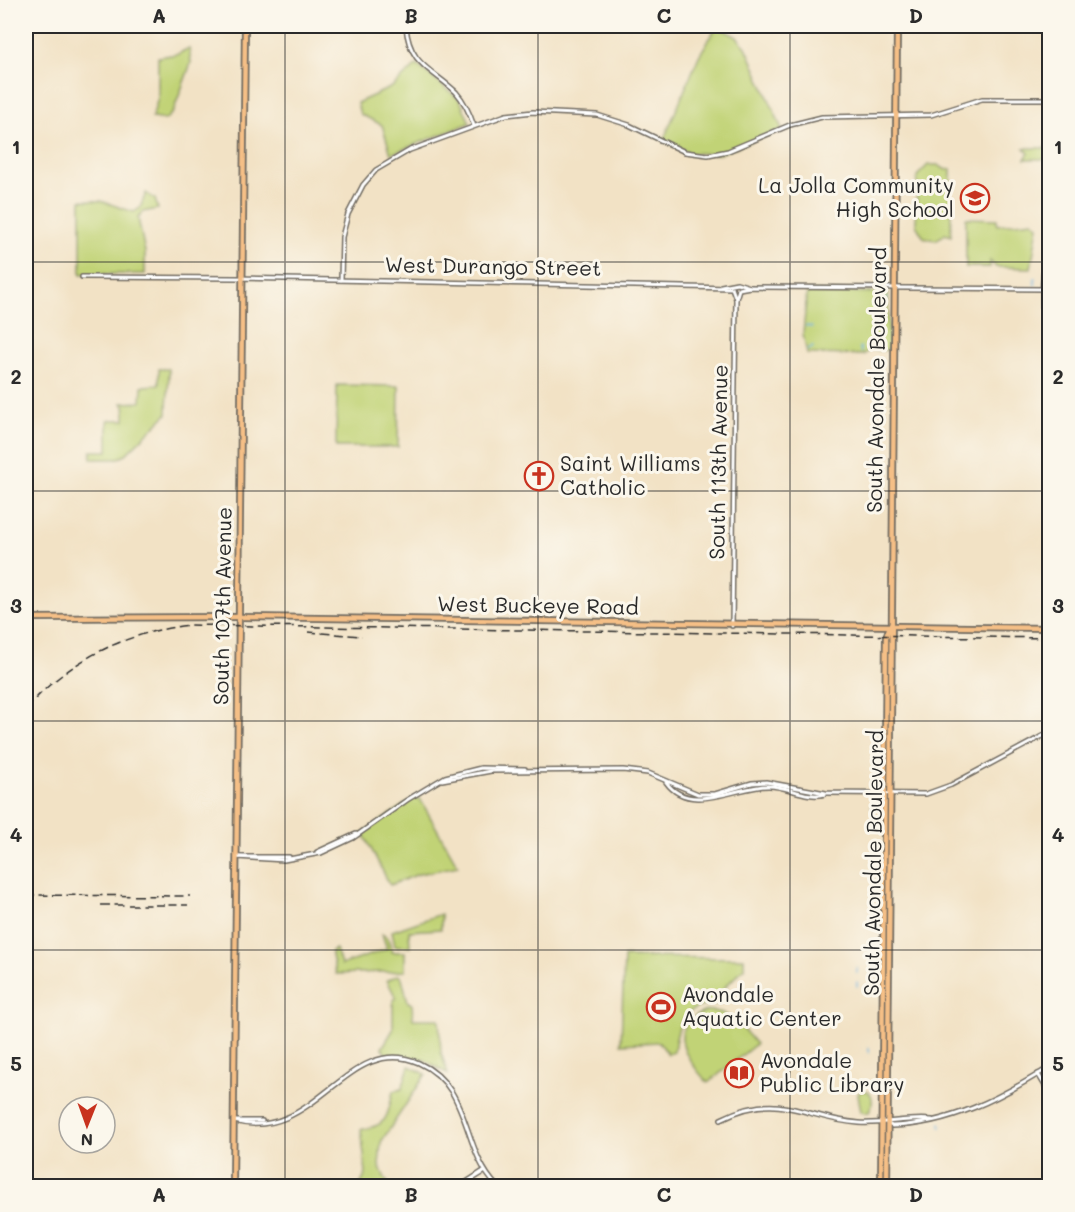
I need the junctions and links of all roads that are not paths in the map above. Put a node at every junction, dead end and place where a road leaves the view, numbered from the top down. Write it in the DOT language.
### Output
graph roads {
  1 [pos="245,26"];
  2 [pos="406,26"];
  3 [pos="897,26"];
  4 [pos="1050,99"];
  5 [pos="896,115"];
  6 [pos="474,126"];
  7 [pos="1050,247"];
  8 [pos="82,277"];
  9 [pos="242,278"];
  10 [pos="341,280"];
  11 [pos="721,286"];
  12 [pos="740,286"];
  13 [pos="733,289"];
  14 [pos="894,289"];
  15 [pos="1044,289"];
  16 [pos="736,299"];
  17 [pos="1050,358"];
  18 [pos="239,617"];
  19 [pos="26,618"];
  20 [pos="732,626"];
  21 [pos="890,626"];
  22 [pos="1050,628"];
  23 [pos="886,665"];
  24 [pos="893,685"];
  25 [pos="1050,732"];
  26 [pos="888,794"];
  27 [pos="237,857"];
  28 [pos="886,978"];
  29 [pos="1050,1067"];
  30 [pos="1038,1074"];
  31 [pos="1050,1094"];
  32 [pos="721,1119"];
  33 [pos="234,1121"];
  34 [pos="885,1124"];
  35 [pos="484,1172"];
  36 [pos="462,1185"];
  37 [pos="233,1186"];
  38 [pos="496,1186"];
  39 [pos="884,1186"];
  1 -- 9 [label="main road, South 107th Avenue"];
  2 -- 6 [label="street"];
  3 -- 5 [label="main road, South Avondale Boulevard"];
  4 -- 5 [label="street"];
  5 -- 6 [label="street"];
  5 -- 14 [label="main road, South Avondale Boulevard"];
  6 -- 10 [label="street"];
  7 -- 15 [label="street"];
  8 -- 9 [label="street"];
  9 -- 10 [label="street, West Durango Street"];
  9 -- 18 [label="main road, South 107th Avenue"];
  10 -- 11 [label="street, West Durango Street"];
  11 -- 12 [label="street"];
  11 -- 13 [label="street"];
  12 -- 13 [label="street"];
  12 -- 14 [label="street"];
  12 -- 16 [label="street, South 113th Avenue"];
  13 -- 16 [label="street, South 113th Avenue"];
  14 -- 15 [label="street"];
  14 -- 21 [label="main road, South Avondale Boulevard"];
  15 -- 17 [label="street"];
  16 -- 20 [label="street, South 113th Avenue"];
  18 -- 19 [label="main road, West Buckeye Road"];
  18 -- 20 [label="main road, West Buckeye Road"];
  18 -- 27 [label="main road, South 107th Avenue"];
  20 -- 21 [label="main road, West Buckeye Road"];
  21 -- 22 [label="main road, West Buckeye Road"];
  21 -- 23 [label="main road, South Avondale Boulevard"];
  21 -- 24 [label="main road, South Avondale Boulevard"];
  23 -- 24 [label="main road"];
  23 -- 26 [label="main road, South Avondale Boulevard"];
  24 -- 26 [label="main road, South Avondale Boulevard"];
  25 -- 26 [label="street"];
  26 -- 27 [label="street"];
  26 -- 28 [label="main road, South Avondale Boulevard"];
  27 -- 33 [label="main road, South 107th Avenue"];
  28 -- 34 [label="main road, South Avondale Boulevard"];
  28 -- 34 [label="main road, South Avondale Boulevard"];
  29 -- 30 [label="street"];
  30 -- 31 [label="street"];
  30 -- 34 [label="street"];
  32 -- 34 [label="street"];
  33 -- 35 [label="street"];
  33 -- 37 [label="main road, South 107th Avenue"];
  34 -- 39 [label="main road"];
  34 -- 39 [label="main road"];
  35 -- 36 [label="street"];
  35 -- 38 [label="street"];
}
